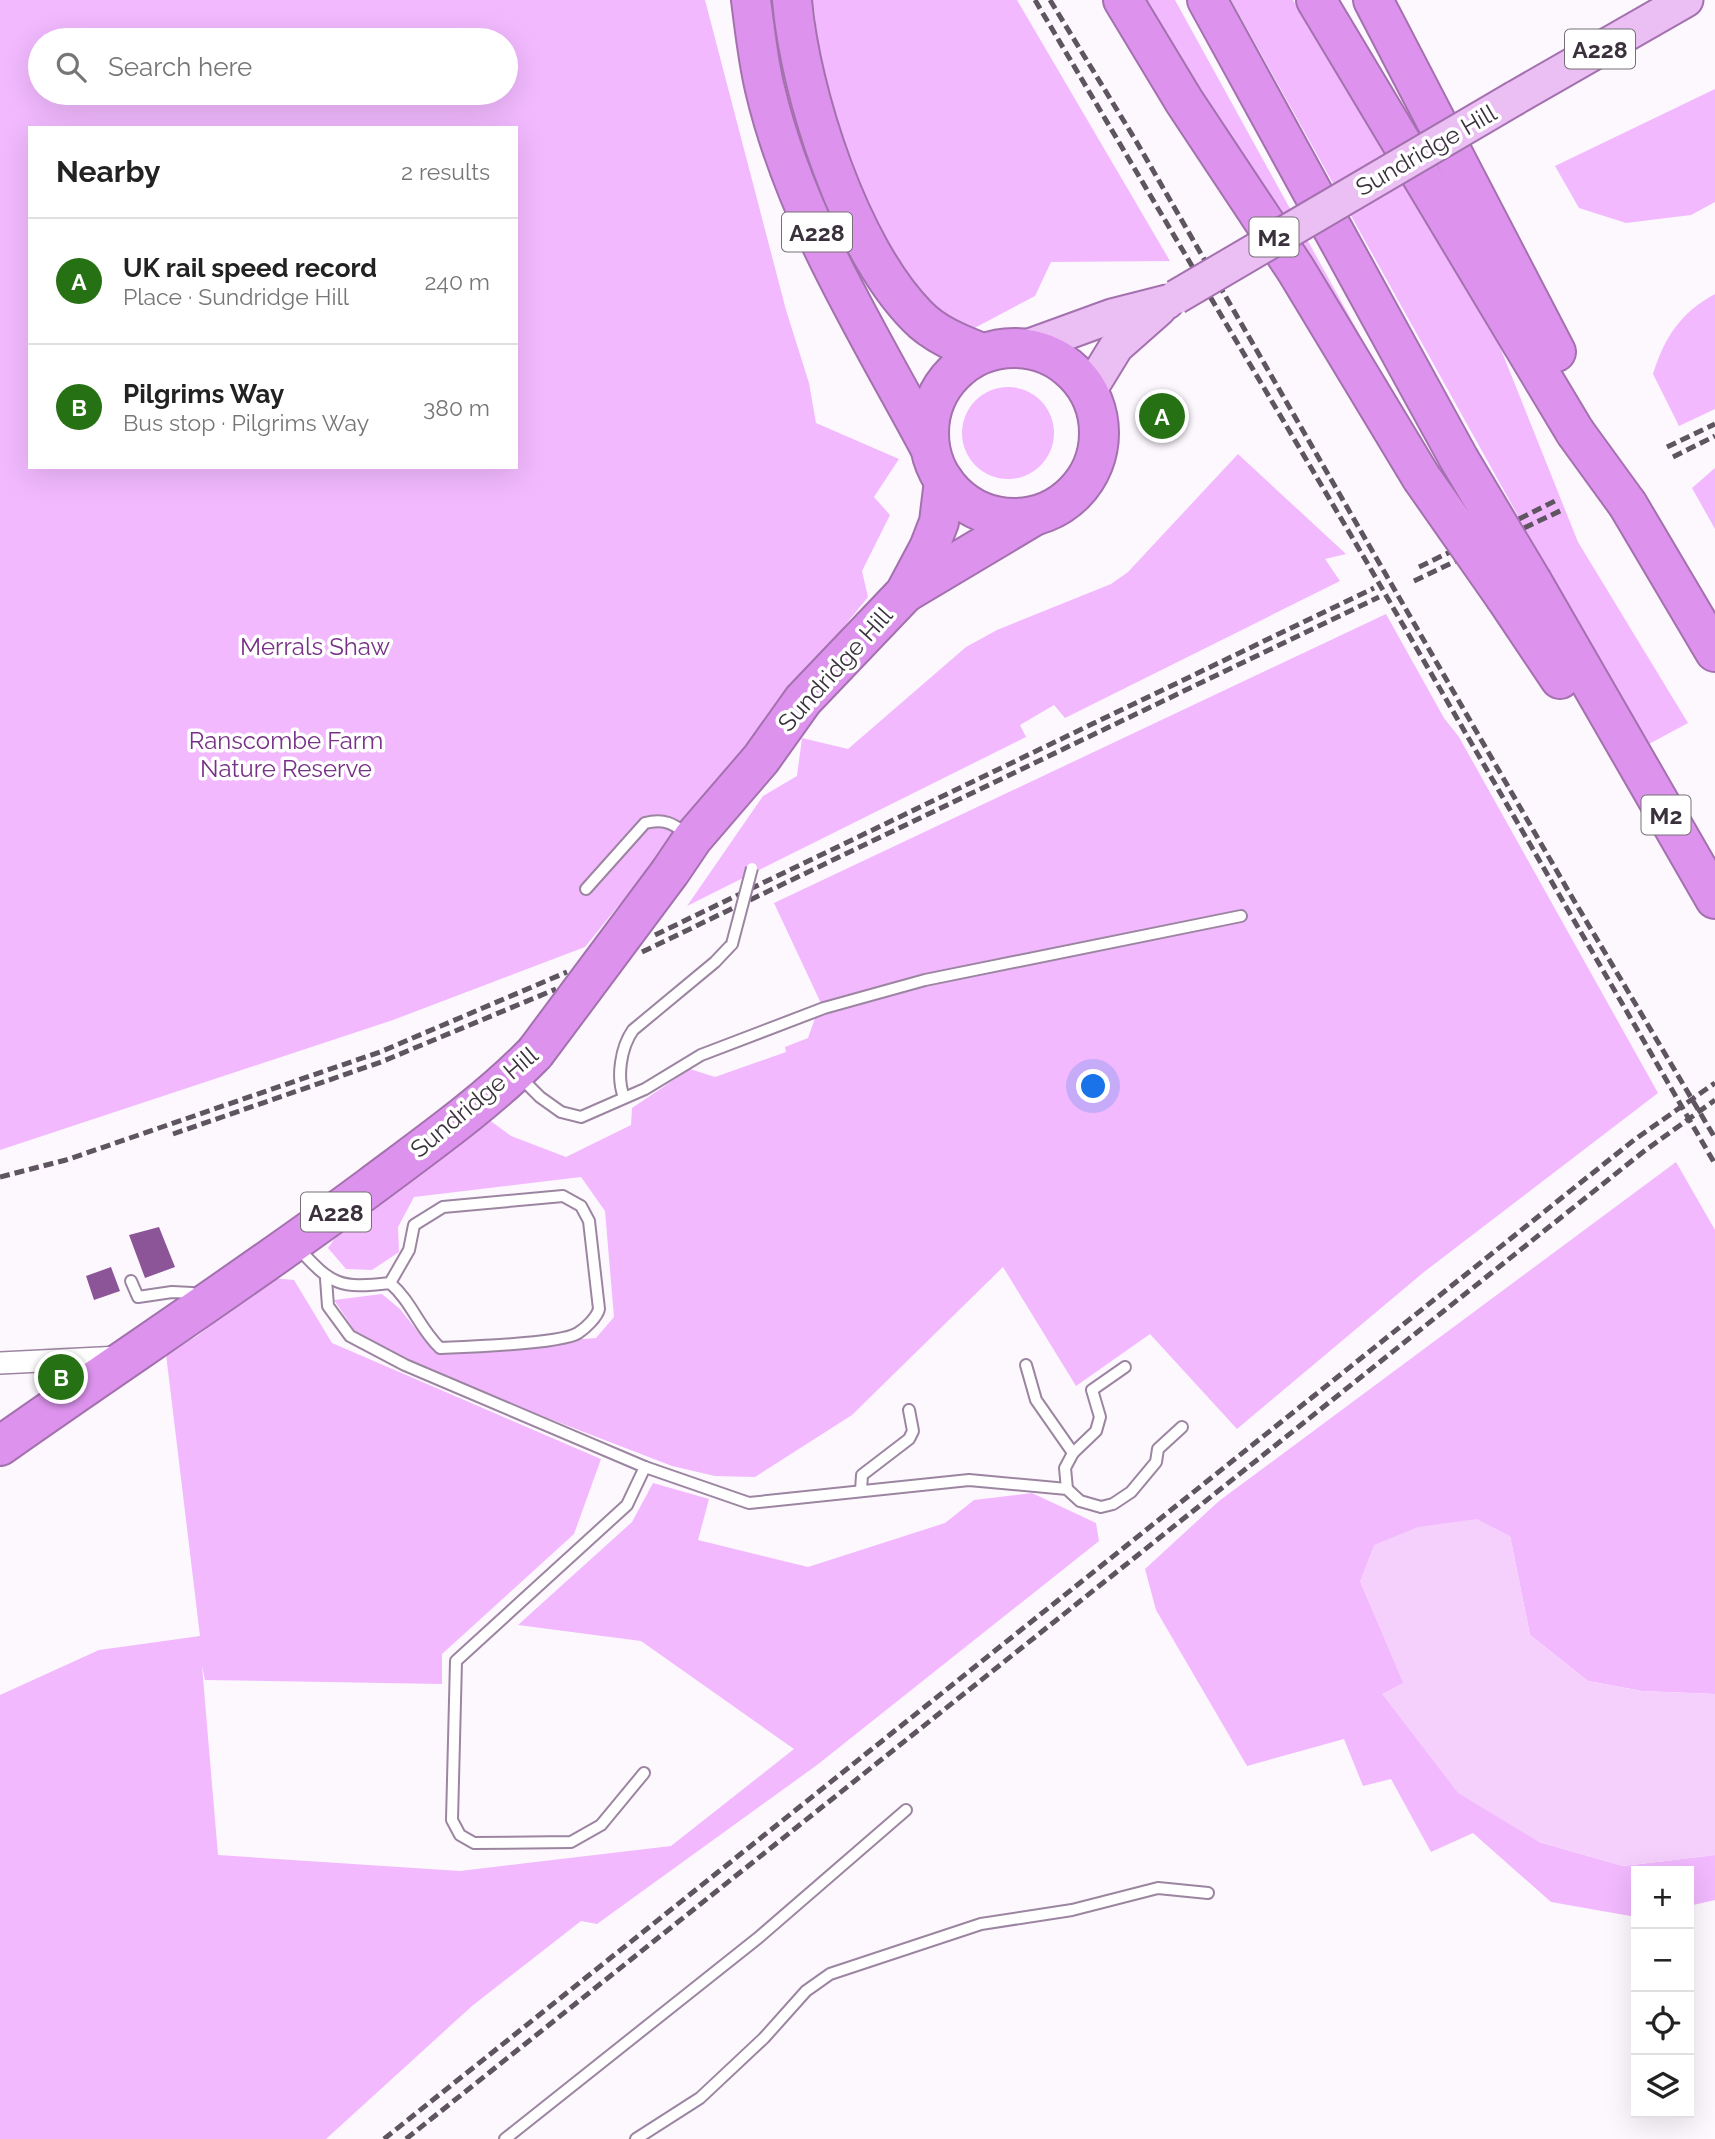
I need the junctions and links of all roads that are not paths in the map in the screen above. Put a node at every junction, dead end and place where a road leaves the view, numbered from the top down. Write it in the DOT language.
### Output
graph roads {
  1 [pos="751,0"];
  2 [pos="792,0"];
  3 [pos="1123,0"];
  4 [pos="1208,0"];
  5 [pos="1317,0"];
  6 [pos="1373,0"];
  7 [pos="1686,0"];
  8 [pos="1171,300"];
  9 [pos="1024,348"];
  10 [pos="982,354"];
  11 [pos="1089,391"];
  12 [pos="1584,427"];
  13 [pos="929,446"];
  14 [pos="944,481"];
  15 [pos="1034,516"];
  16 [pos="1519,590"];
  17 [pos="905,593"];
  18 [pos="1715,652"];
  19 [pos="693,838"];
  20 [pos="752,867"];
  21 [pos="586,888"];
  22 [pos="1715,899"];
  23 [pos="1241,916"];
  24 [pos="525,1063"];
  25 [pos="624,1097"];
  26 [pos="294,1244"];
  27 [pos="326,1279"];
  28 [pos="131,1281"];
  29 [pos="390,1283"];
  30 [pos="201,1306"];
  31 [pos="125,1357"];
  32 [pos="0,1363"];
  33 [pos="1026,1365"];
  34 [pos="1125,1367"];
  35 [pos="909,1410"];
  36 [pos="1182,1427"];
  37 [pos="0,1446"];
  38 [pos="1073,1453"];
  39 [pos="645,1466"];
  40 [pos="1067,1489"];
  41 [pos="861,1491"];
  42 [pos="644,1773"];
  43 [pos="906,1811"];
  44 [pos="1208,1893"];
  45 [pos="505,2139"];
  46 [pos="636,2139"];
  1 -- 13 [label="highway, A228"];
  2 -- 10 [label="highway, A228"];
  3 -- 16 [label="highway, M2, bridge"];
  4 -- 16 [label="highway, M2, bridge"];
  5 -- 12 [label="highway"];
  6 -- 12 [label="highway"];
  7 -- 8 [label="main road, Sundridge Hill / A228, bridge"];
  8 -- 9 [label="main road, Sundridge Hill / A228"];
  8 -- 11 [label="main road, Sundridge Hill / A228"];
  9 -- 10 [label="highway"];
  9 -- 11 [label="highway"];
  10 -- 13 [label="highway"];
  11 -- 15 [label="highway"];
  12 -- 18 [label="highway, bridge"];
  13 -- 14 [label="highway"];
  14 -- 15 [label="highway"];
  14 -- 17 [label="highway, Sundridge Hill / A228"];
  15 -- 17 [label="highway, Sundridge Hill / A228"];
  16 -- 22 [label="highway, M2"];
  17 -- 19 [label="highway, Sundridge Hill / A228"];
  19 -- 21 [label="lane"];
  19 -- 24 [label="highway, Sundridge Hill / A228, bridge"];
  20 -- 25 [label="lane, bridge"];
  23 -- 25 [label="lane"];
  24 -- 25 [label="lane"];
  24 -- 26 [label="highway, Sundridge Hill / A228"];
  26 -- 27 [label="lane"];
  26 -- 30 [label="highway, Sundridge Hill / A228"];
  27 -- 29 [label="lane"];
  27 -- 39 [label="lane"];
  28 -- 30 [label="lane"];
  29 -- 29 [label="lane"];
  30 -- 31 [label="highway, Sundridge Hill / A228"];
  31 -- 32 [label="street"];
  31 -- 37 [label="highway, Sundridge Hill / A228"];
  33 -- 38 [label="lane"];
  34 -- 38 [label="lane"];
  35 -- 41 [label="lane"];
  36 -- 40 [label="lane"];
  38 -- 40 [label="lane"];
  39 -- 41 [label="lane"];
  39 -- 42 [label="lane"];
  40 -- 41 [label="lane"];
  43 -- 45 [label="lane"];
  44 -- 46 [label="lane"];
}
